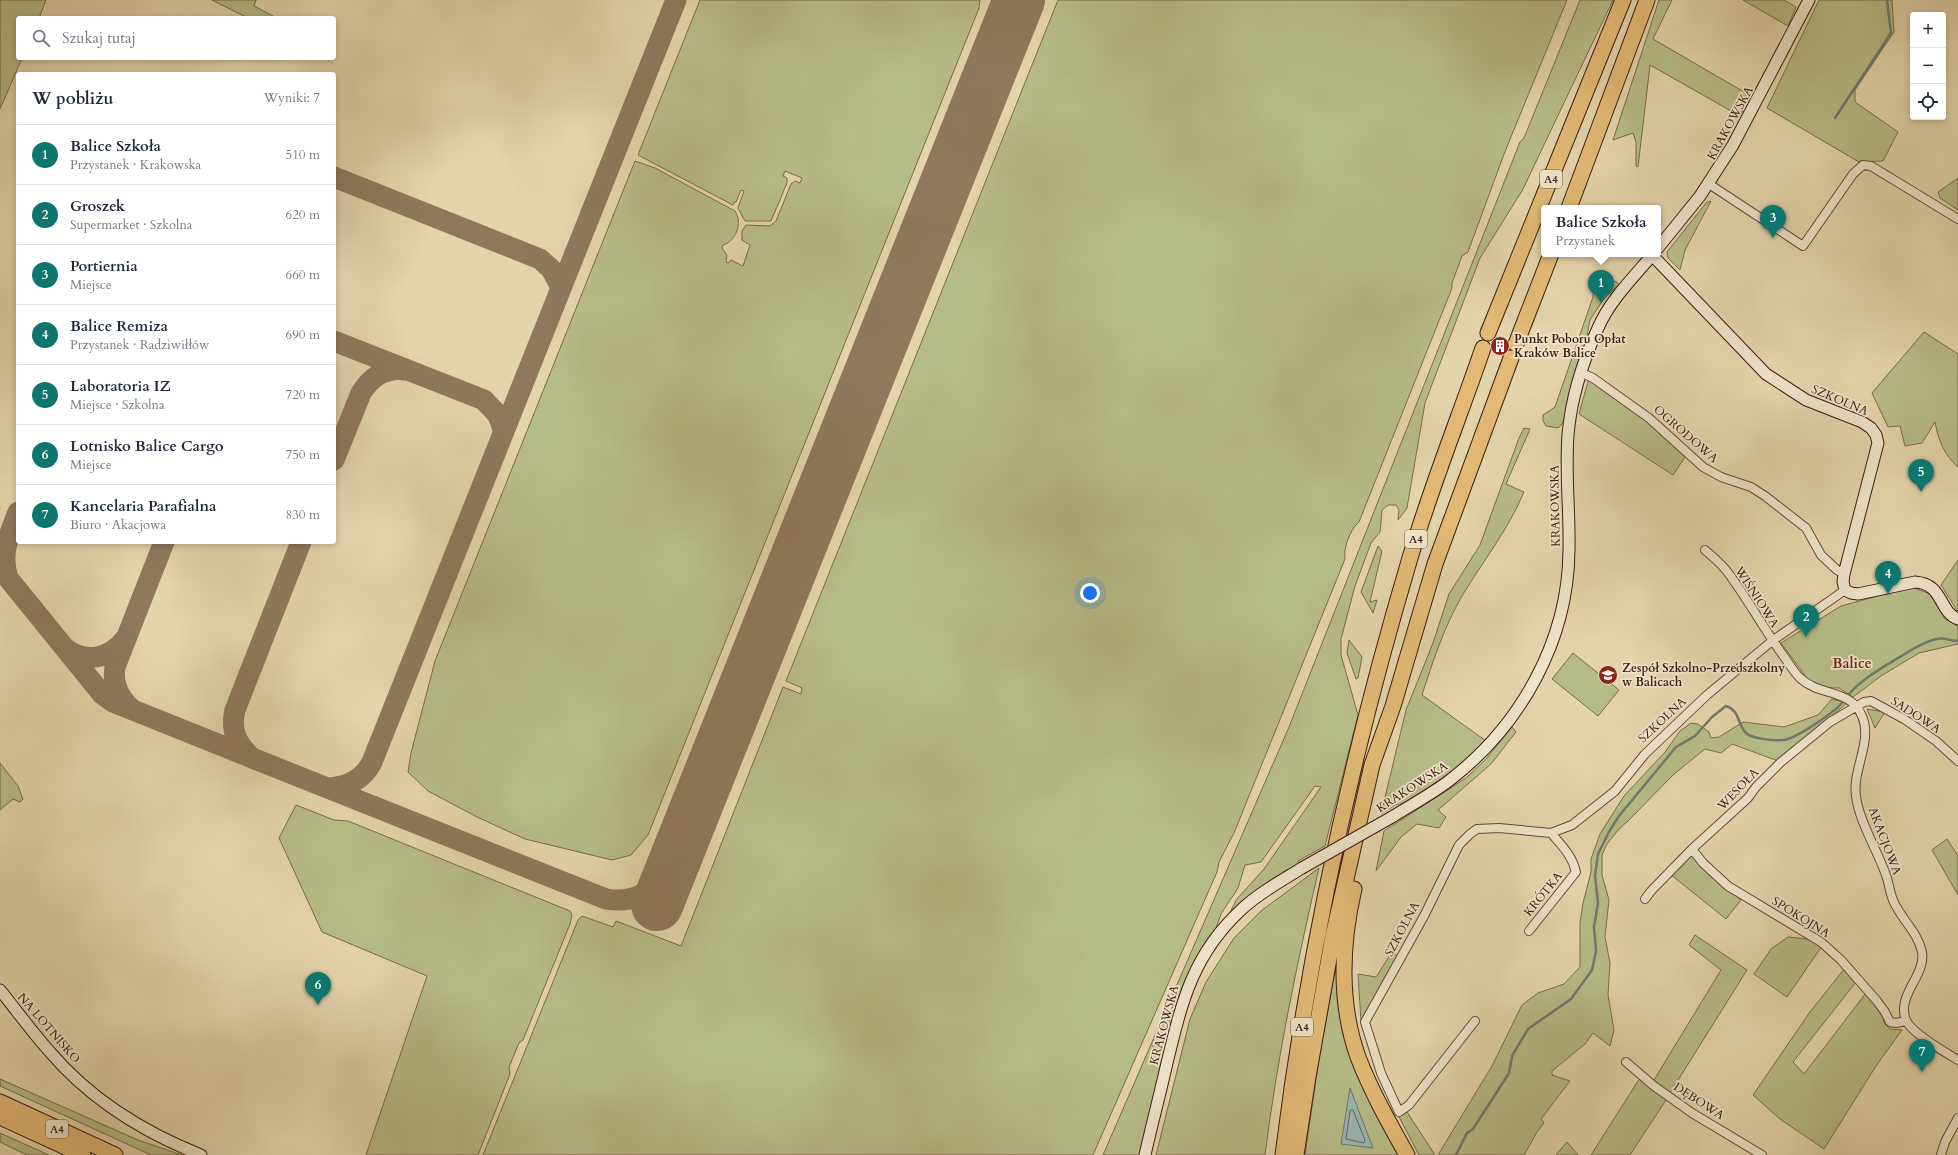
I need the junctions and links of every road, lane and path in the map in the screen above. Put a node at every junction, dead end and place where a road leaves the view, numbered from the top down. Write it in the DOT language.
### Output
graph roads {
  1 [pos="1623,0"];
  2 [pos="1647,0"];
  3 [pos="1809,0"];
  4 [pos="1709,184"];
  5 [pos="1570,205"];
  6 [pos="1958,219"];
  7 [pos="1661,243"];
  8 [pos="1550,257"];
  9 [pos="1650,257"];
  10 [pos="1659,257"];
  11 [pos="1488,333"];
  12 [pos="1516,344"];
  13 [pos="1483,348"];
  14 [pos="1511,358"];
  15 [pos="1582,373"];
  16 [pos="1705,550"];
  17 [pos="1844,574"];
  18 [pos="1845,590"];
  19 [pos="1958,619"];
  20 [pos="1772,641"];
  21 [pos="1392,706"];
  22 [pos="1857,706"];
  23 [pos="1958,761"];
  24 [pos="1551,833"];
  25 [pos="1692,849"];
  26 [pos="1646,899"];
  27 [pos="1529,931"];
  28 [pos="0,990"];
  29 [pos="1475,1021"];
  30 [pos="1906,1021"];
  31 [pos="1958,1060"];
  32 [pos="1626,1062"];
  33 [pos="0,1102"];
  34 [pos="0,1117"];
  35 [pos="1958,1118"];
  36 [pos="83,1155"];
  37 [pos="115,1155"];
  38 [pos="201,1155"];
  39 [pos="1145,1155"];
  40 [pos="1283,1155"];
  41 [pos="1296,1155"];
  42 [pos="1407,1155"];
  43 [pos="1762,1155"];
  44 [pos="1941,1155"];
  1 -- 11 [label="highway, A4"];
  2 -- 5 [label="highway, A4"];
  3 -- 4 [label="street, KRAKOWSKA"];
  4 -- 6 [label="street"];
  4 -- 7 [label="street, KRAKOWSKA"];
  8 -- 12 [label="highway"];
  9 -- 15 [label="street, KRAKOWSKA"];
  10 -- 17 [label="street, SZKOLNA"];
  13 -- 40 [label="highway, A4"];
  14 -- 21 [label="highway, A4"];
  15 -- 17 [label="street, OGRODOWA"];
  15 -- 39 [label="street, KRAKOWSKA, bridge"];
  16 -- 20 [label="street, WIŚNIOWA"];
  17 -- 18 [label="street, SZKOLNA"];
  18 -- 19 [label="street"];
  18 -- 20 [label="street, SZKOLNA"];
  20 -- 22 [label="street"];
  20 -- 24 [label="street, SZKOLNA"];
  21 -- 41 [label="highway, A4"];
  21 -- 42 [label="highway, A4"];
  22 -- 23 [label="street, SADOWA"];
  22 -- 25 [label="street, WESOŁA"];
  22 -- 30 [label="street, AKACJOWA"];
  24 -- 27 [label="street, KRÓTKA"];
  24 -- 29 [label="street, SZKOLNA"];
  25 -- 26 [label="street, WESOŁA"];
  25 -- 30 [label="street, SPOKOJNA"];
  28 -- 38 [label="street, NA LOTNISKO"];
  30 -- 31 [label="street"];
  32 -- 43 [label="street, DĘBOWA"];
  33 -- 37 [label="highway, A4"];
  34 -- 36 [label="highway, A4"];
  35 -- 44 [label="street"];
}
